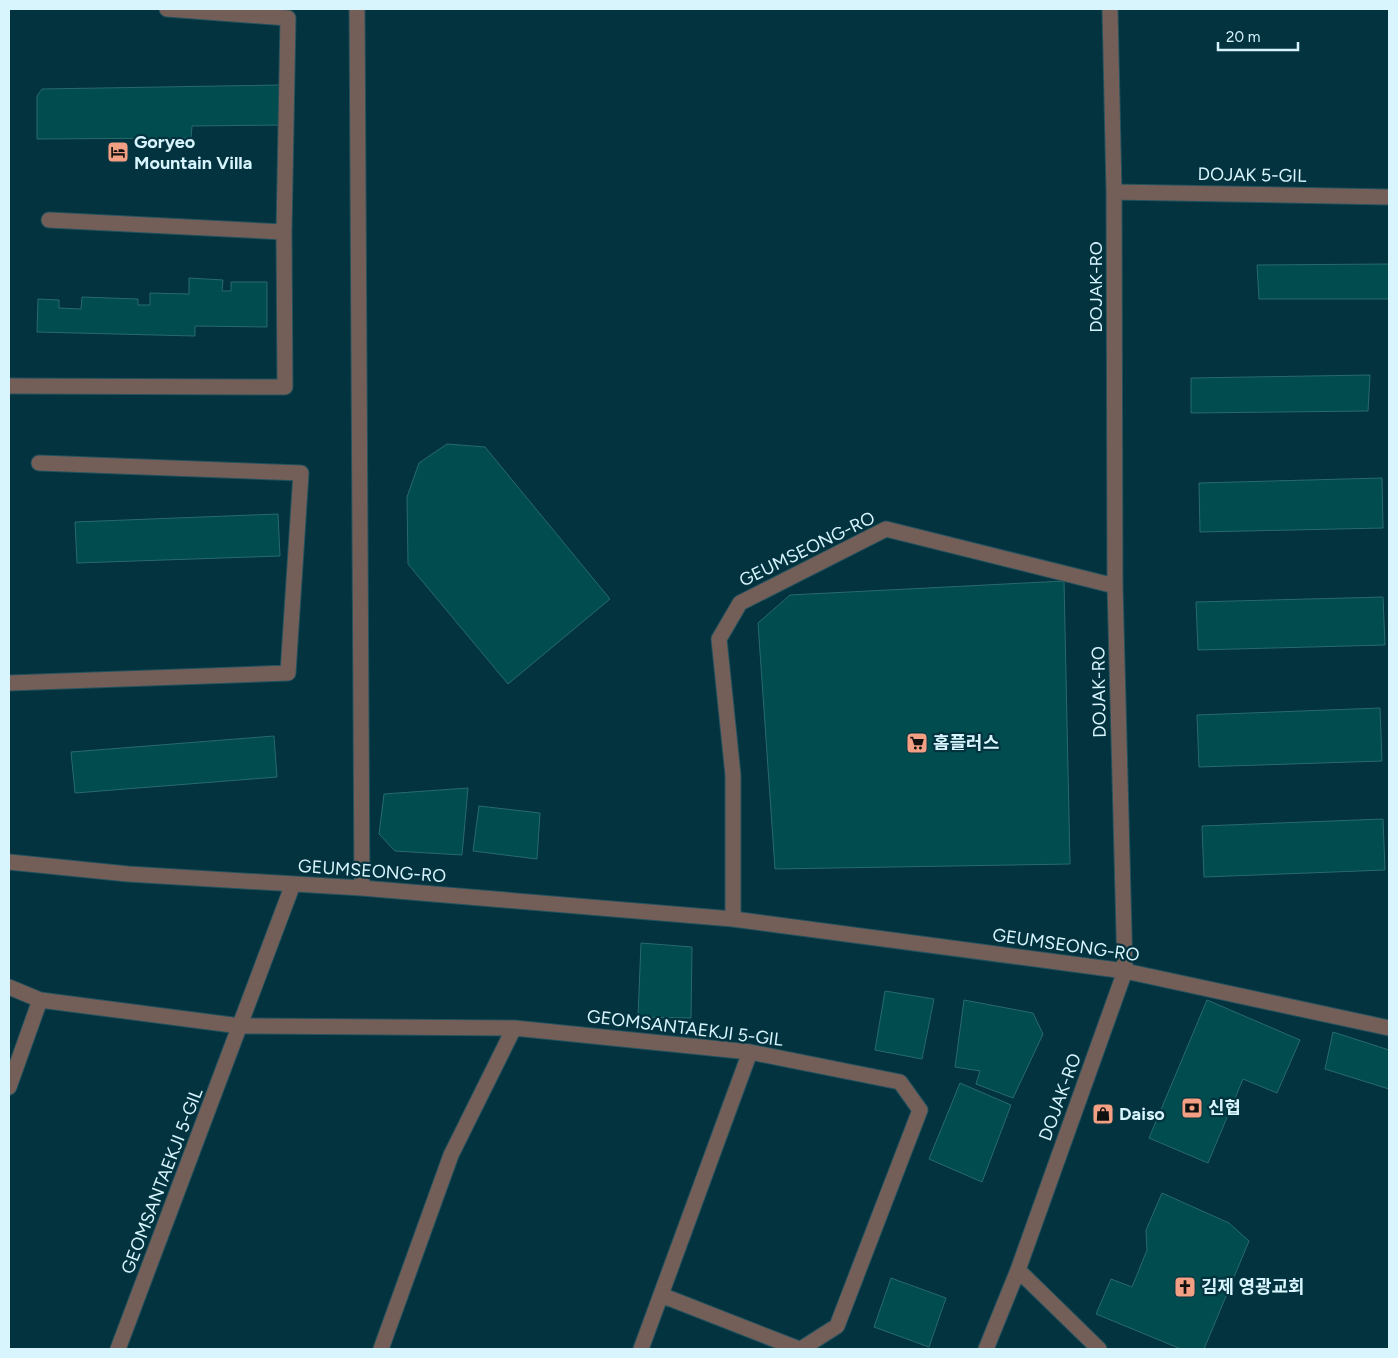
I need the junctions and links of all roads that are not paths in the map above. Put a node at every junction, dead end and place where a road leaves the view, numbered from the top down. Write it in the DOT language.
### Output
graph roads {
  1 [pos="167,9"];
  2 [pos="357,9"];
  3 [pos="1110,9"];
  4 [pos="1114,192"];
  5 [pos="1389,197"];
  6 [pos="48,220"];
  7 [pos="284,232"];
  8 [pos="9,386"];
  9 [pos="39,464"];
  10 [pos="1115,586"];
  11 [pos="9,683"];
  12 [pos="9,862"];
  13 [pos="293,884"];
  14 [pos="362,888"];
  15 [pos="733,919"];
  16 [pos="1125,972"];
  17 [pos="9,987"];
  18 [pos="40,1000"];
  19 [pos="240,1026"];
  20 [pos="514,1028"];
  21 [pos="1389,1028"];
  22 [pos="750,1052"];
  23 [pos="9,1087"];
  24 [pos="1018,1270"];
  25 [pos="662,1295"];
  26 [pos="118,1349"];
  27 [pos="381,1349"];
  28 [pos="641,1349"];
  29 [pos="800,1349"];
  30 [pos="986,1349"];
  31 [pos="1099,1349"];
  1 -- 7 [label="street"];
  2 -- 14 [label="street"];
  3 -- 4 [label="street, DOJAK-RO"];
  4 -- 5 [label="street, DOJAK 5-GIL"];
  4 -- 10 [label="street, DOJAK-RO"];
  6 -- 7 [label="street"];
  7 -- 8 [label="street"];
  9 -- 11 [label="street"];
  10 -- 15 [label="street, GEUMSEONG-RO"];
  10 -- 16 [label="street, DOJAK-RO"];
  12 -- 13 [label="street, GEUMSEONG-RO"];
  13 -- 14 [label="street, GEUMSEONG-RO"];
  13 -- 19 [label="street"];
  14 -- 15 [label="street, GEUMSEONG-RO"];
  15 -- 16 [label="street, GEUMSEONG-RO"];
  16 -- 21 [label="street, GEUMSEONG-RO"];
  16 -- 24 [label="street, DOJAK-RO"];
  17 -- 18 [label="street, GEOMSANTAEKJI 5-GIL"];
  18 -- 19 [label="street, GEOMSANTAEKJI 5-GIL"];
  18 -- 23 [label="street"];
  19 -- 20 [label="street, GEOMSANTAEKJI 5-GIL"];
  19 -- 26 [label="street, GEOMSANTAEKJI 5-GIL"];
  20 -- 22 [label="street, GEOMSANTAEKJI 5-GIL"];
  20 -- 27 [label="street"];
  22 -- 25 [label="street"];
  22 -- 29 [label="street, GEOMSANTAEKJI 5-GIL"];
  24 -- 30 [label="street, DOJAK-RO"];
  24 -- 31 [label="street"];
  25 -- 28 [label="street"];
  25 -- 29 [label="street, GEOMSANTAEKJI 5-GIL"];
}
